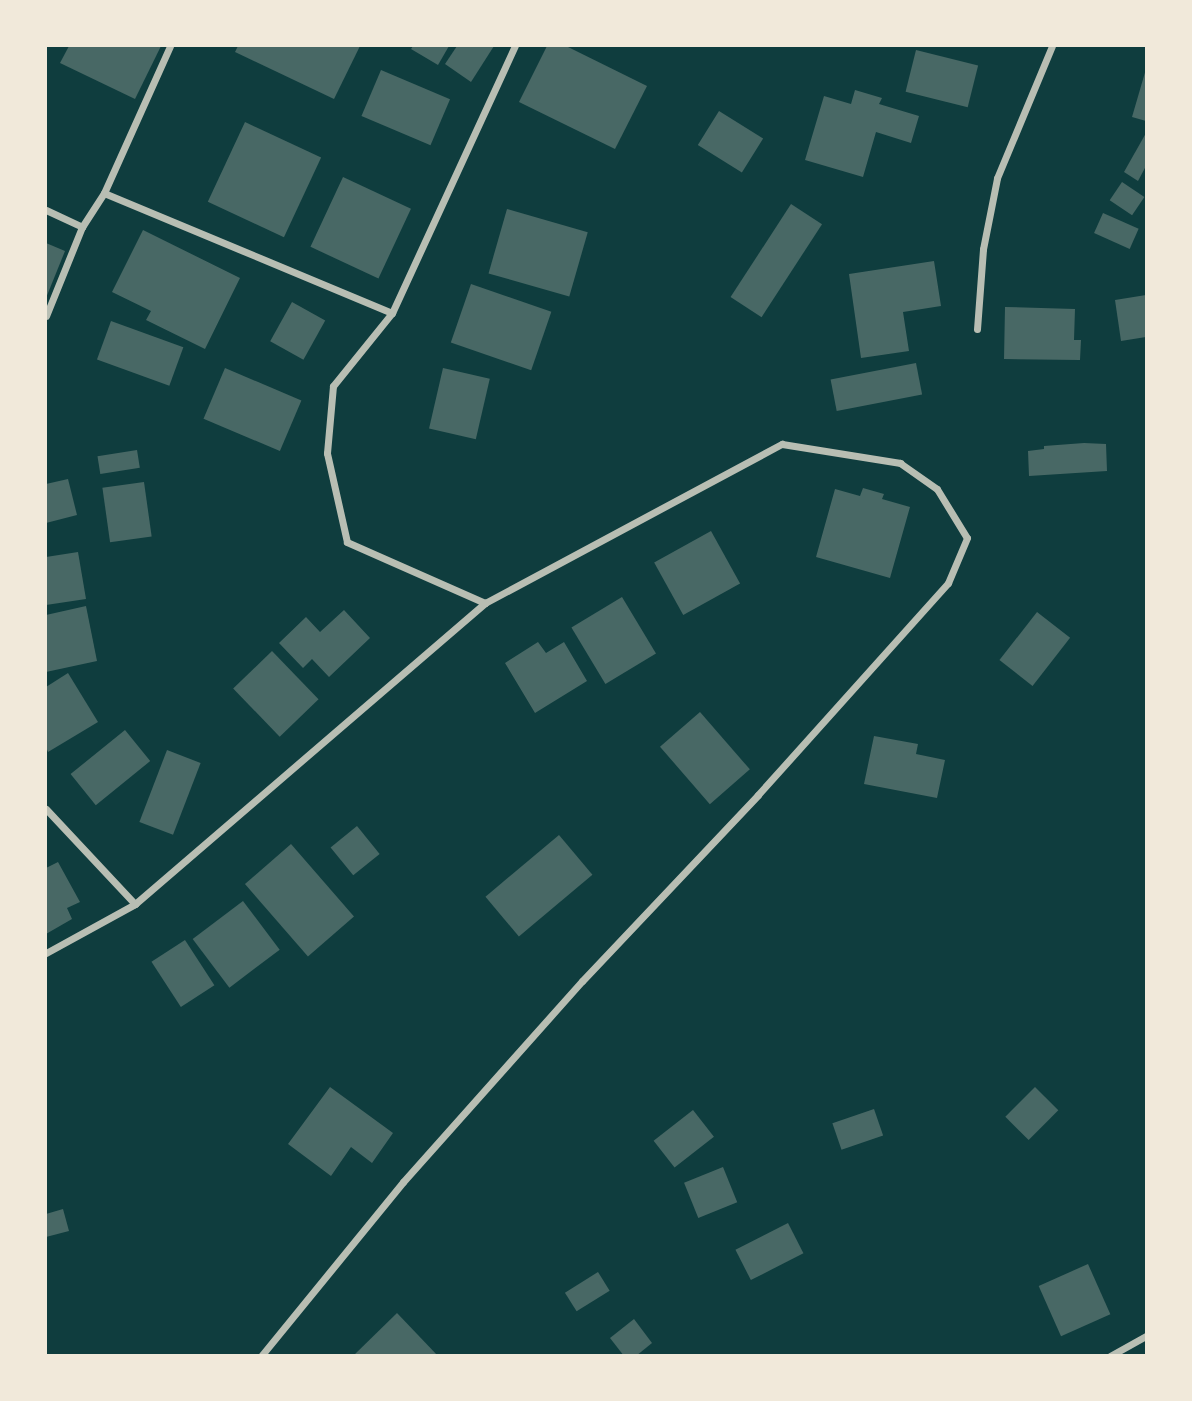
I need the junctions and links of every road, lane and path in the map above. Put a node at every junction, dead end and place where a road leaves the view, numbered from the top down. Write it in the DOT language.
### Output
graph roads {
  1 [pos="170,46"];
  2 [pos="515,46"];
  3 [pos="1052,46"];
  4 [pos="104,192"];
  5 [pos="46,210"];
  6 [pos="82,227"];
  7 [pos="392,313"];
  8 [pos="46,316"];
  9 [pos="977,329"];
  10 [pos="485,603"];
  11 [pos="46,808"];
  12 [pos="135,904"];
  13 [pos="46,953"];
  14 [pos="1146,1336"];
  15 [pos="261,1356"];
  16 [pos="1110,1356"];
  1 -- 4 [label="street"];
  2 -- 7 [label="street"];
  3 -- 9 [label="street"];
  4 -- 6 [label="street"];
  4 -- 7 [label="street"];
  5 -- 6 [label="street"];
  6 -- 8 [label="street"];
  7 -- 10 [label="street"];
  10 -- 12 [label="street"];
  10 -- 15 [label="street"];
  11 -- 12 [label="street"];
  12 -- 13 [label="street"];
  14 -- 16 [label="street"];
}
